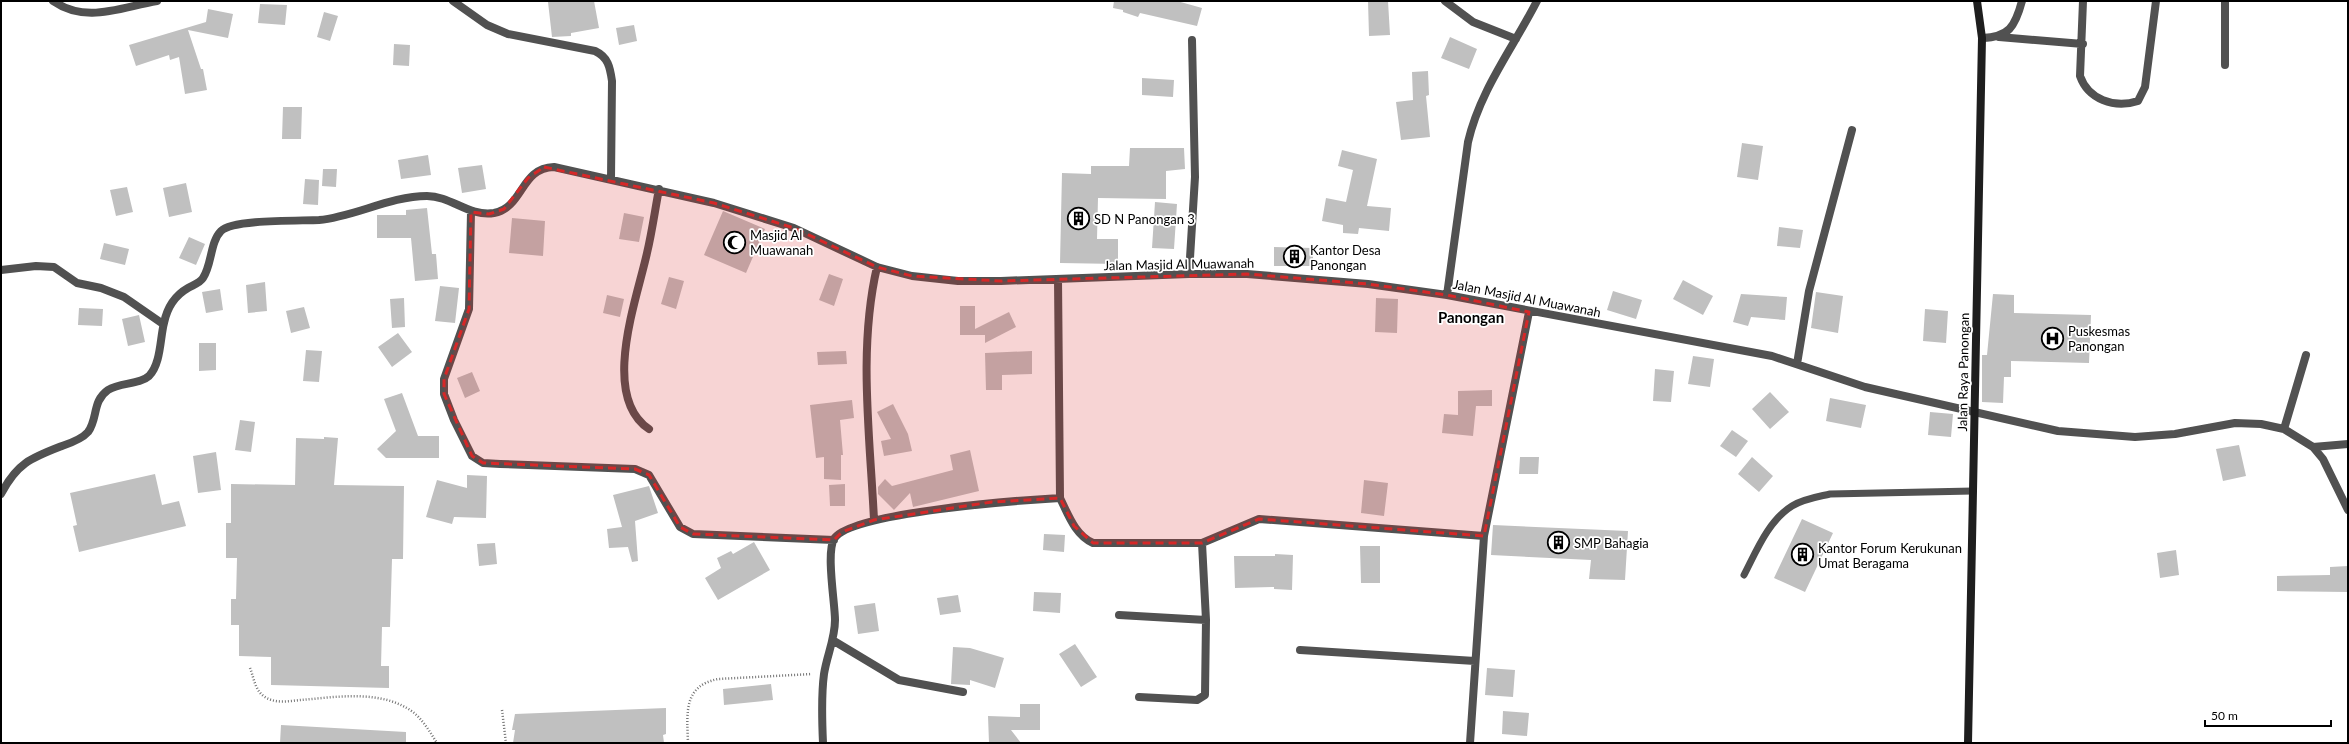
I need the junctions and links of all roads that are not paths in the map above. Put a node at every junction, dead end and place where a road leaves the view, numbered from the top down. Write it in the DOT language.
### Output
graph roads {
  1 [pos="53,1"];
  2 [pos="157,1"];
  3 [pos="453,1"];
  4 [pos="1445,1"];
  5 [pos="1537,1"];
  6 [pos="1978,1"];
  7 [pos="2022,1"];
  8 [pos="2083,1"];
  9 [pos="2156,1"];
  10 [pos="2225,1"];
  11 [pos="1999,37"];
  12 [pos="1982,38"];
  13 [pos="1516,39"];
  14 [pos="1192,40"];
  15 [pos="2083,44"];
  16 [pos="2225,65"];
  17 [pos="1852,130"];
  18 [pos="611,179"];
  19 [pos="659,189"];
  20 [pos="471,212"];
  21 [pos="878,267"];
  22 [pos="1,270"];
  23 [pos="1189,274"];
  24 [pos="1058,279"];
  25 [pos="1447,295"];
  26 [pos="1528,312"];
  27 [pos="163,324"];
  28 [pos="2306,355"];
  29 [pos="1797,364"];
  30 [pos="1975,411"];
  31 [pos="2284,428"];
  32 [pos="649,429"];
  33 [pos="2348,444"];
  34 [pos="2313,447"];
  35 [pos="1973,491"];
  36 [pos="1,494"];
  37 [pos="1060,498"];
  38 [pos="2348,510"];
  39 [pos="874,520"];
  40 [pos="1484,536"];
  41 [pos="834,540"];
  42 [pos="1202,543"];
  43 [pos="1744,575"];
  44 [pos="1119,615"];
  45 [pos="1206,620"];
  46 [pos="834,641"];
  47 [pos="1300,650"];
  48 [pos="1475,661"];
  49 [pos="963,692"];
  50 [pos="1139,697"];
  51 [pos="823,743"];
  52 [pos="1470,743"];
  53 [pos="1968,743"];
  1 -- 2 [label="street"];
  3 -- 18 [label="street"];
  4 -- 13 [label="street"];
  5 -- 13 [label="street"];
  6 -- 12 [label="main road, Jalan Raya Panongan"];
  7 -- 11 [label="street"];
  8 -- 15 [label="street"];
  9 -- 15 [label="street"];
  10 -- 16 [label="street"];
  11 -- 12 [label="street"];
  11 -- 15 [label="street"];
  12 -- 30 [label="main road, Jalan Raya Panongan"];
  13 -- 25 [label="street"];
  14 -- 23 [label="street"];
  17 -- 29 [label="street"];
  18 -- 19 [label="street, Jalan Masjid Al Muawanah"];
  18 -- 20 [label="street, Jalan Masjid Al Muawanah"];
  19 -- 21 [label="street, Jalan Masjid Al Muawanah"];
  19 -- 32 [label="street"];
  20 -- 27 [label="street"];
  20 -- 41 [label="street"];
  21 -- 24 [label="street, Jalan Masjid Al Muawanah"];
  21 -- 39 [label="street"];
  22 -- 27 [label="street"];
  23 -- 24 [label="street, Jalan Masjid Al Muawanah"];
  23 -- 25 [label="street, Jalan Masjid Al Muawanah"];
  24 -- 37 [label="street"];
  25 -- 26 [label="street, Jalan Masjid Al Muawanah"];
  26 -- 29 [label="street, Jalan Masjid Al Muawanah"];
  26 -- 40 [label="street"];
  27 -- 36 [label="street"];
  28 -- 31 [label="street"];
  29 -- 30 [label="street, Jalan Masjid Al Muawanah"];
  30 -- 31 [label="street, Jalan Masjid Al Muawanah"];
  30 -- 35 [label="main road, Jalan Raya Panongan"];
  31 -- 34 [label="street, Jalan Masjid Al Muawanah"];
  33 -- 34 [label="street"];
  34 -- 38 [label="street, Jalan Masjid Al Muawanah"];
  35 -- 43 [label="lane"];
  35 -- 53 [label="main road, Jalan Raya Panongan"];
  37 -- 39 [label="street"];
  37 -- 42 [label="street"];
  39 -- 41 [label="street"];
  40 -- 42 [label="street"];
  40 -- 48 [label="street"];
  41 -- 46 [label="street"];
  42 -- 45 [label="street"];
  44 -- 45 [label="street"];
  45 -- 50 [label="street"];
  46 -- 49 [label="street"];
  46 -- 51 [label="street"];
  47 -- 48 [label="street"];
  48 -- 52 [label="street"];
}
